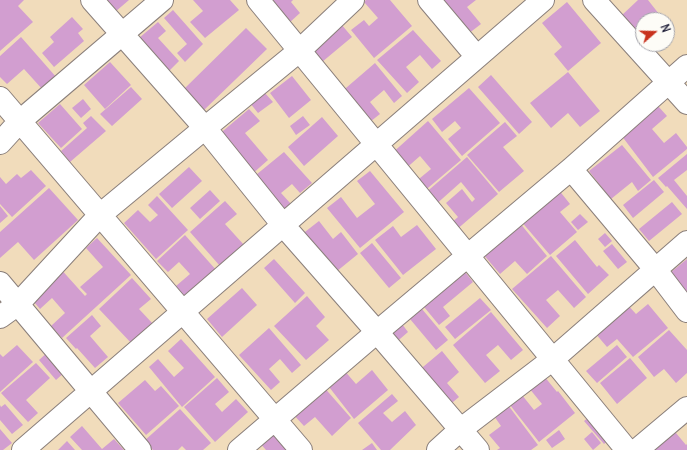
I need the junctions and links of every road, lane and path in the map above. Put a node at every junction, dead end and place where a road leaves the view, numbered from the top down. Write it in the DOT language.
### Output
graph roads {
  1 [pos="92,0"];
  2 [pos="162,0"];
  3 [pos="258,0"];
  4 [pos="353,0"];
  5 [pos="428,0"];
  6 [pos="543,0"];
  7 [pos="594,0"];
  8 [pos="122,34"];
  9 [pos="299,51"];
  10 [pos="477,57"];
  11 [pos="687,66"];
  12 [pos="669,82"];
  13 [pos="0,98"];
  14 [pos="687,103"];
  15 [pos="20,121"];
  16 [pos="205,128"];
  17 [pos="0,143"];
  18 [pos="376,144"];
  19 [pos="571,169"];
  20 [pos="100,215"];
  21 [pos="283,225"];
  22 [pos="687,242"];
  23 [pos="467,256"];
  24 [pos="655,269"];
  25 [pos="0,283"];
  26 [pos="18,304"];
  27 [pos="687,311"];
  28 [pos="182,312"];
  29 [pos="0,317"];
  30 [pos="377,332"];
  31 [pos="554,359"];
  32 [pos="91,392"];
  33 [pos="687,408"];
  34 [pos="275,420"];
  35 [pos="460,430"];
  36 [pos="23,450"];
  37 [pos="140,450"];
  38 [pos="239,450"];
  39 [pos="301,450"];
  40 [pos="438,450"];
  41 [pos="478,450"];
  42 [pos="627,450"];
  43 [pos="637,450"];
  1 -- 8 [label="street"];
  2 -- 8 [label="street"];
  3 -- 9 [label="street"];
  4 -- 9 [label="street"];
  5 -- 10 [label="street"];
  6 -- 10 [label="street"];
  7 -- 12 [label="street"];
  8 -- 15 [label="street"];
  8 -- 16 [label="street"];
  9 -- 16 [label="street"];
  9 -- 18 [label="street"];
  10 -- 18 [label="street"];
  11 -- 12 [label="street"];
  12 -- 14 [label="street"];
  12 -- 19 [label="street"];
  13 -- 15 [label="street"];
  15 -- 17 [label="street"];
  15 -- 20 [label="street"];
  16 -- 20 [label="street"];
  16 -- 21 [label="street"];
  18 -- 21 [label="street"];
  18 -- 23 [label="street"];
  19 -- 23 [label="street"];
  19 -- 24 [label="street"];
  20 -- 26 [label="street"];
  20 -- 28 [label="street"];
  21 -- 28 [label="street"];
  21 -- 30 [label="street"];
  22 -- 24 [label="street"];
  23 -- 30 [label="street"];
  23 -- 31 [label="street"];
  24 -- 27 [label="street"];
  24 -- 31 [label="street"];
  25 -- 26 [label="street"];
  26 -- 29 [label="street"];
  26 -- 32 [label="street"];
  28 -- 32 [label="street"];
  28 -- 34 [label="street"];
  30 -- 34 [label="street"];
  30 -- 35 [label="street"];
  31 -- 35 [label="street"];
  31 -- 42 [label="street"];
  32 -- 36 [label="street"];
  32 -- 37 [label="street"];
  33 -- 43 [label="street"];
  34 -- 38 [label="street"];
  34 -- 39 [label="street"];
  35 -- 40 [label="street"];
  35 -- 41 [label="street"];
}
